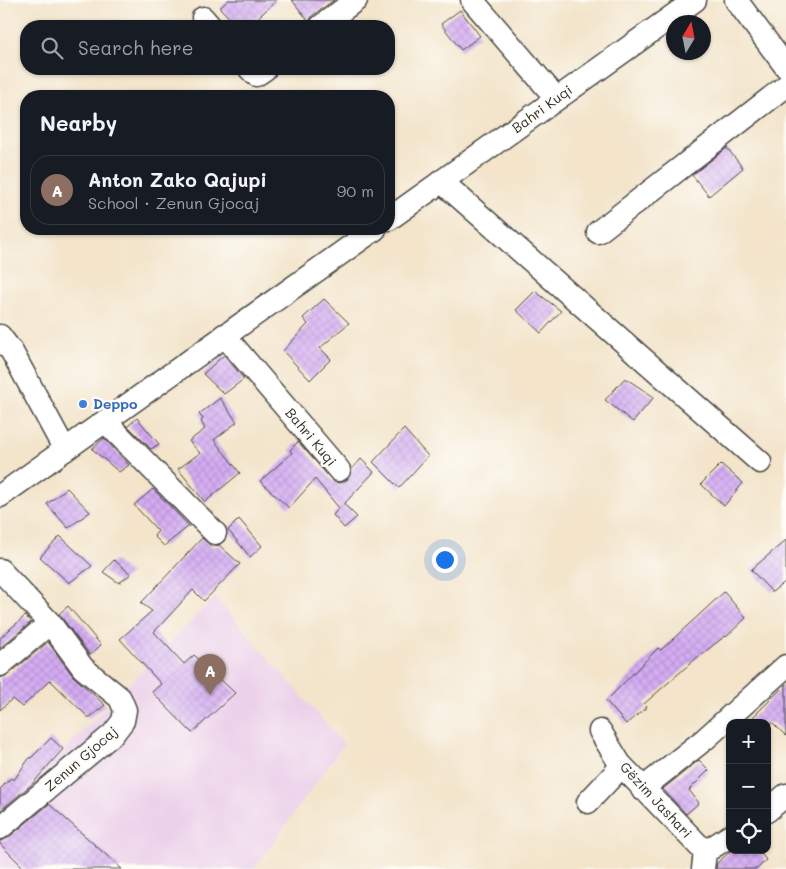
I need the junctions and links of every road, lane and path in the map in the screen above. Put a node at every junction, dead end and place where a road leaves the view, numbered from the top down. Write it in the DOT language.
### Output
graph roads {
  1 [pos="356,0"];
  2 [pos="472,0"];
  3 [pos="695,0"];
  4 [pos="736,0"];
  5 [pos="673,6"];
  6 [pos="329,20"];
  7 [pos="786,67"];
  8 [pos="786,86"];
  9 [pos="557,98"];
  10 [pos="442,181"];
  11 [pos="395,215"];
  12 [pos="598,232"];
  13 [pos="366,235"];
  14 [pos="224,335"];
  15 [pos="0,336"];
  16 [pos="105,421"];
  17 [pos="64,450"];
  18 [pos="760,462"];
  19 [pos="339,470"];
  20 [pos="0,496"];
  21 [pos="215,533"];
  22 [pos="0,570"];
  23 [pos="50,623"];
  24 [pos="0,665"];
  25 [pos="786,666"];
  26 [pos="600,731"];
  27 [pos="620,764"];
  28 [pos="642,789"];
  29 [pos="786,795"];
  30 [pos="588,802"];
  31 [pos="769,809"];
  32 [pos="0,828"];
  33 [pos="726,840"];
  34 [pos="704,861"];
  1 -- 6 [label="street"];
  2 -- 9 [label="street"];
  3 -- 5 [label="street, Bahri Kuqi"];
  4 -- 7 [label="street"];
  5 -- 9 [label="street, Bahri Kuqi"];
  8 -- 12 [label="street"];
  9 -- 10 [label="street, Bahri Kuqi"];
  10 -- 11 [label="street, Bahri Kuqi"];
  10 -- 18 [label="street"];
  13 -- 14 [label="street"];
  14 -- 16 [label="street"];
  14 -- 19 [label="street, Bahri Kuqi"];
  15 -- 17 [label="street"];
  16 -- 17 [label="street"];
  16 -- 21 [label="street"];
  17 -- 20 [label="street"];
  22 -- 23 [label="street, Zenun Gjocaj"];
  23 -- 24 [label="street"];
  23 -- 32 [label="street, Zenun Gjocaj"];
  25 -- 28 [label="street"];
  26 -- 27 [label="street, Gëzim Jashari"];
  27 -- 28 [label="street, Gëzim Jashari"];
  27 -- 30 [label="street"];
  28 -- 34 [label="street, Gëzim Jashari"];
  29 -- 31 [label="street"];
  33 -- 34 [label="street"];
}
